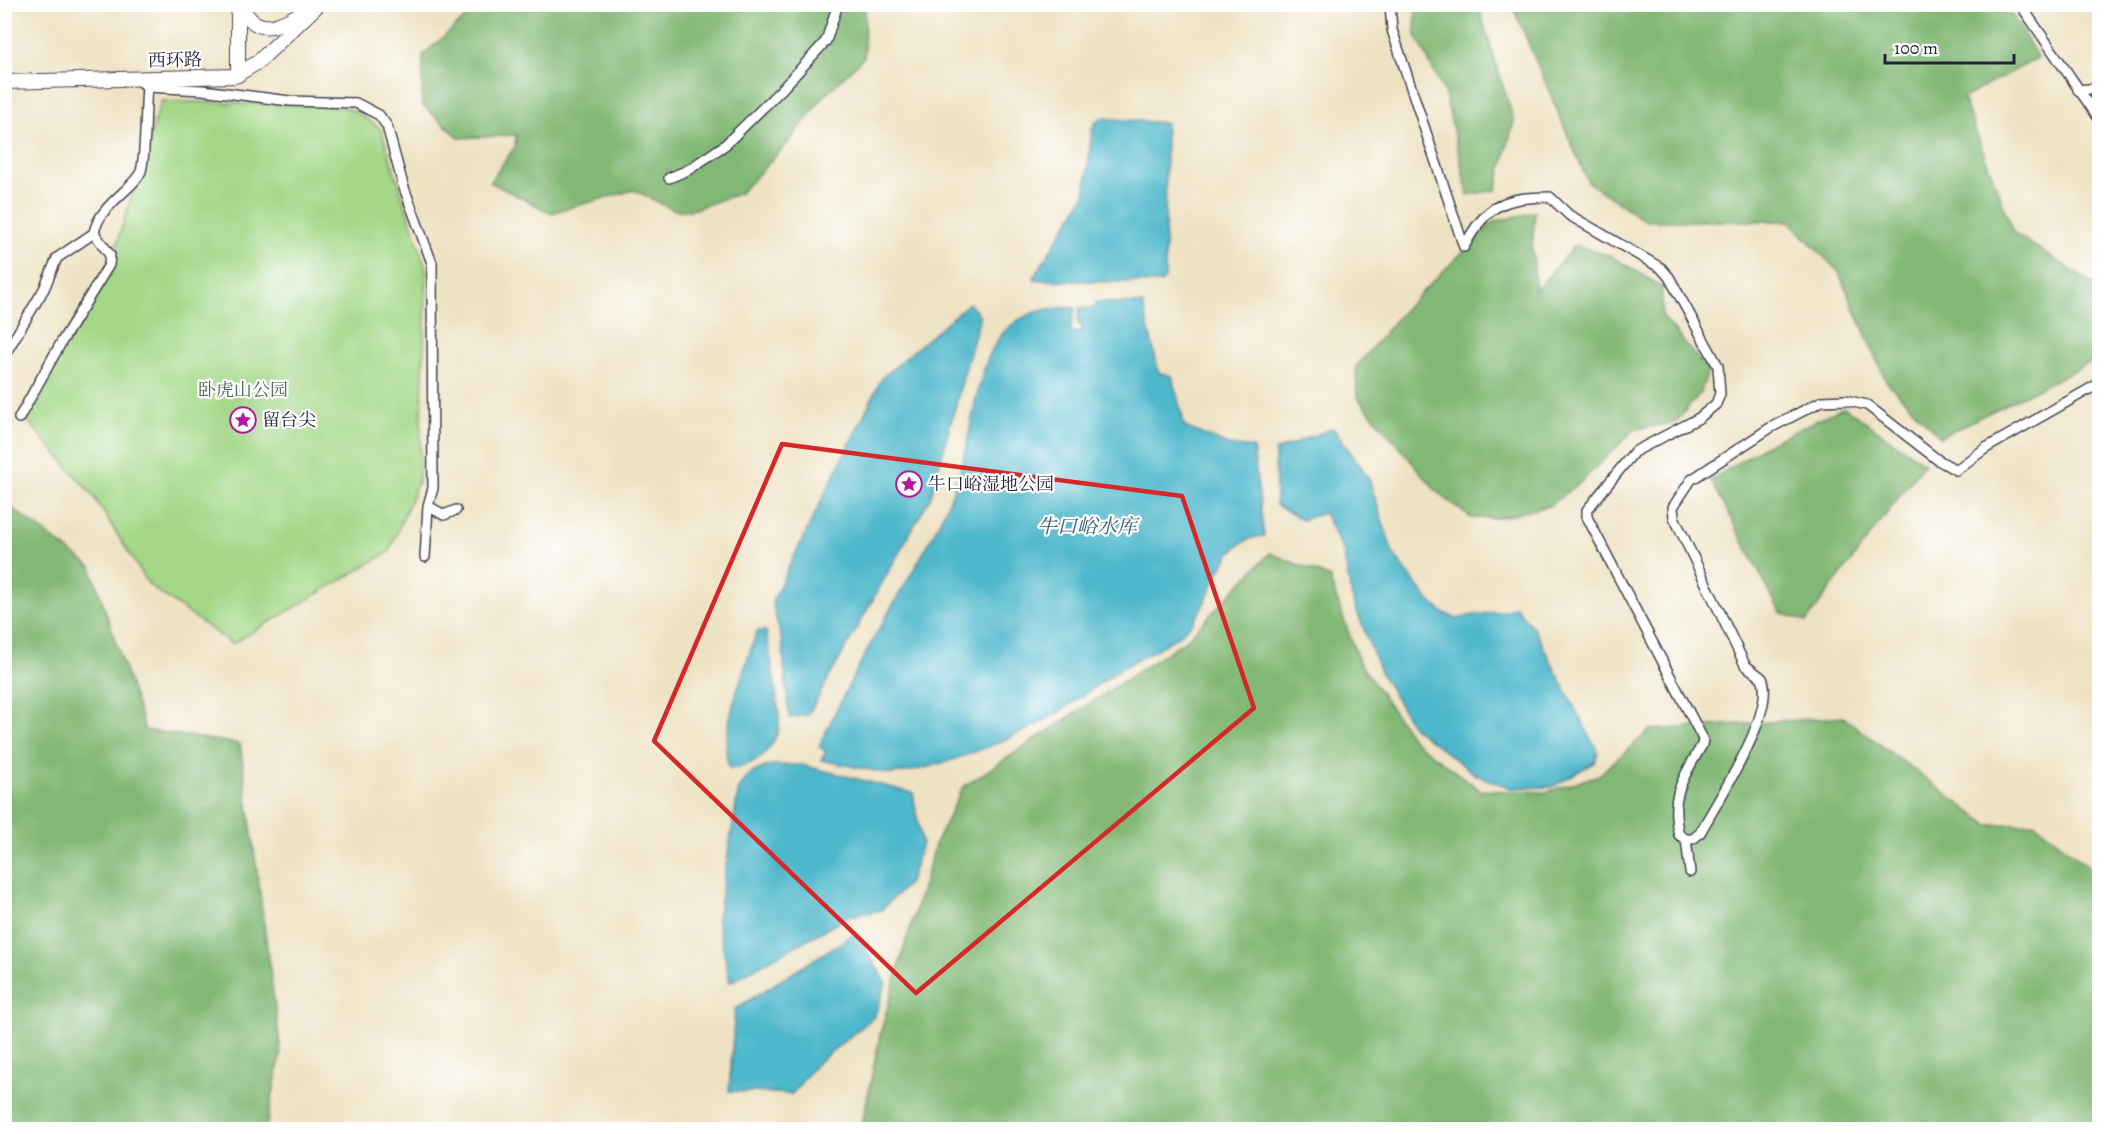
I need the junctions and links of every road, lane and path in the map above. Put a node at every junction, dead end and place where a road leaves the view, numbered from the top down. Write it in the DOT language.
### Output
graph roads {
  1 [pos="319,4"];
  2 [pos="838,4"];
  3 [pos="1390,4"];
  4 [pos="2020,4"];
  5 [pos="244,8"];
  6 [pos="307,8"];
  7 [pos="242,69"];
  8 [pos="4,76"];
  9 [pos="4,82"];
  10 [pos="142,83"];
  11 [pos="2100,88"];
  12 [pos="2078,90"];
  13 [pos="2100,120"];
  14 [pos="669,178"];
  15 [pos="94,233"];
  16 [pos="4,356"];
  17 [pos="2100,383"];
  18 [pos="19,418"];
  19 [pos="428,506"];
  20 [pos="456,510"];
  21 [pos="425,557"];
  22 [pos="1686,839"];
  23 [pos="1690,872"];
  1 -- 7 [label="main road"];
  2 -- 14 [label="street"];
  3 -- 22 [label="street"];
  4 -- 12 [label="street"];
  5 -- 6 [label="main road"];
  5 -- 7 [label="main road"];
  6 -- 7 [label="main road"];
  7 -- 8 [label="main road, 西环路"];
  7 -- 10 [label="main road, 西环路"];
  9 -- 10 [label="main road, 西环路"];
  10 -- 15 [label="street"];
  10 -- 19 [label="street"];
  11 -- 12 [label="street"];
  12 -- 13 [label="street"];
  15 -- 16 [label="street"];
  15 -- 18 [label="street"];
  17 -- 22 [label="street"];
  19 -- 20 [label="street"];
  19 -- 21 [label="street"];
  22 -- 23 [label="street"];
}
